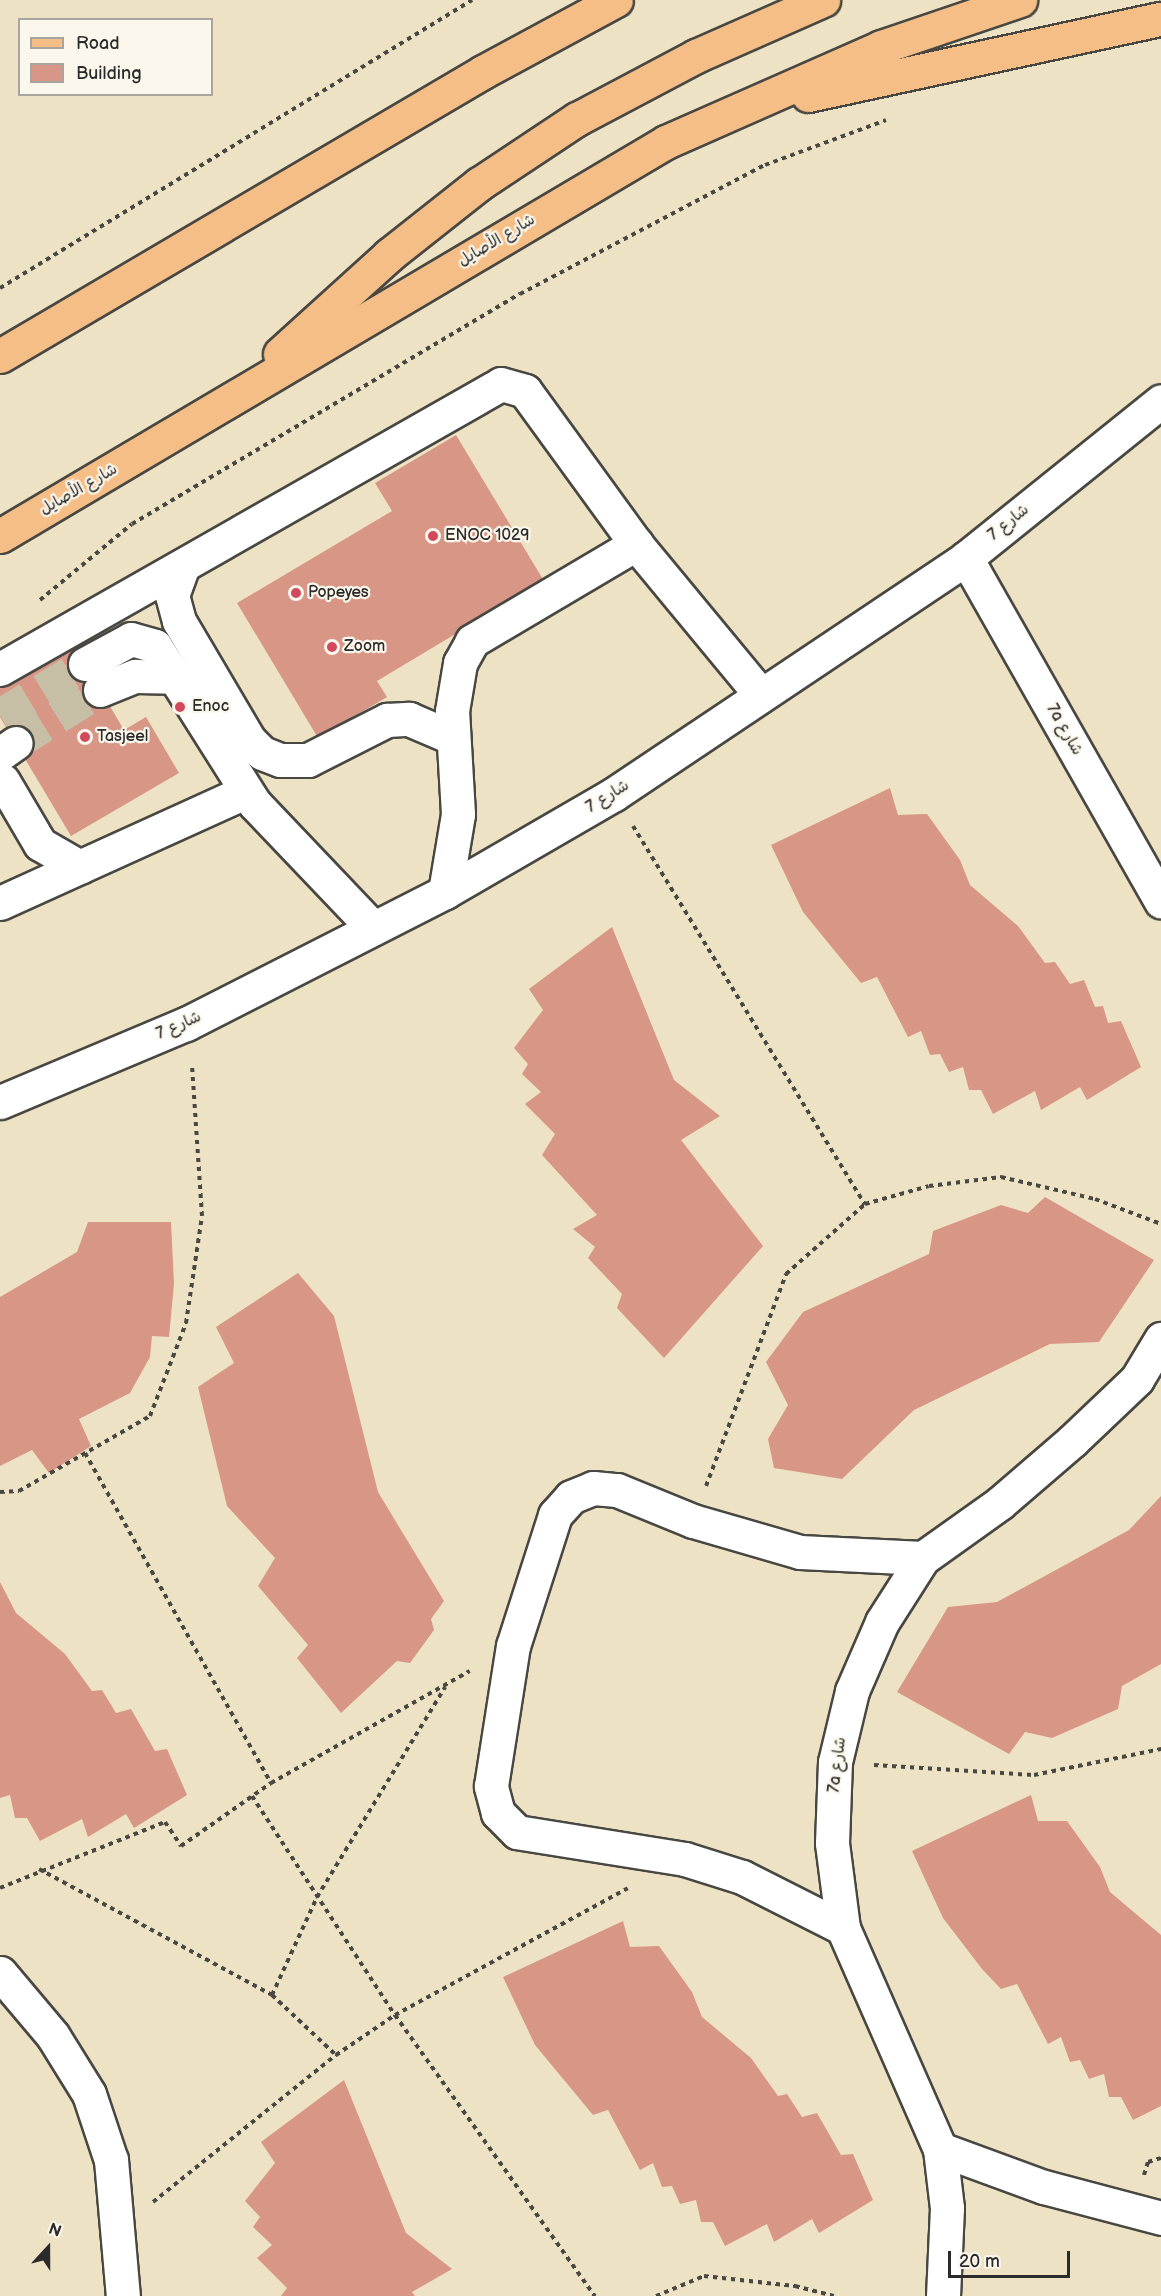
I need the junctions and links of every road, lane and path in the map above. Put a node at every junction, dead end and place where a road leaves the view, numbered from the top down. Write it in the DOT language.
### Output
graph roads {
  1 [pos="472,0"];
  2 [pos="616,0"];
  3 [pos="823,0"];
  4 [pos="1020,0"];
  5 [pos="1161,19"];
  6 [pos="736,110"];
  7 [pos="896,116"];
  8 [pos="0,288"];
  9 [pos="0,356"];
  10 [pos="1161,401"];
  11 [pos="226,404"];
  12 [pos="0,537"];
  13 [pos="636,544"];
  14 [pos="966,558"];
  15 [pos="182,568"];
  16 [pos="35,604"];
  17 [pos="0,669"];
  18 [pos="93,677"];
  19 [pos="761,695"];
  20 [pos="451,736"];
  21 [pos="4,766"];
  22 [pos="245,792"];
  23 [pos="614,794"];
  24 [pos="80,867"];
  25 [pos="446,892"];
  26 [pos="1161,901"];
  27 [pos="0,903"];
  28 [pos="374,928"];
  29 [pos="186,1024"];
  30 [pos="0,1102"];
  31 [pos="865,1204"];
  32 [pos="1161,1224"];
  33 [pos="1161,1339"];
  34 [pos="1149,1381"];
  35 [pos="85,1453"];
  36 [pos="0,1492"];
  37 [pos="693,1521"];
  38 [pos="923,1558"];
  39 [pos="513,1646"];
  40 [pos="446,1685"];
  41 [pos="1161,1749"];
  42 [pos="835,1762"];
  43 [pos="271,1783"];
  44 [pos="252,1796"];
  45 [pos="38,1869"];
  46 [pos="633,1886"];
  47 [pos="0,1888"];
  48 [pos="317,1897"];
  49 [pos="843,1928"];
  50 [pos="0,1973"];
  51 [pos="272,1995"];
  52 [pos="395,2015"];
  53 [pos="336,2055"];
  54 [pos="940,2149"];
  55 [pos="1161,2218"];
  56 [pos="119,2229"];
  57 [pos="123,2296"];
  58 [pos="595,2296"];
  59 [pos="656,2296"];
  60 [pos="834,2296"];
  61 [pos="943,2296"];
  1 -- 8 [label="path"];
  2 -- 9 [label="main road"];
  3 -- 11 [label="main road"];
  4 -- 6 [label="main road, شارع الأصايل"];
  5 -- 6 [label="main road"];
  6 -- 11 [label="main road, شارع الأصايل"];
  7 -- 16 [label="path"];
  10 -- 14 [label="street, شارع 7"];
  11 -- 12 [label="main road, شارع الأصايل"];
  13 -- 15 [label="street"];
  13 -- 19 [label="street"];
  13 -- 20 [label="street"];
  14 -- 19 [label="street, شارع 7"];
  14 -- 26 [label="street, 7a شارع"];
  15 -- 17 [label="street"];
  15 -- 20 [label="street"];
  18 -- 22 [label="street"];
  19 -- 23 [label="street, شارع 7"];
  20 -- 25 [label="street"];
  21 -- 24 [label="street"];
  22 -- 24 [label="street"];
  22 -- 28 [label="street"];
  23 -- 25 [label="street, شارع 7"];
  23 -- 31 [label="path"];
  24 -- 27 [label="street"];
  25 -- 28 [label="street, شارع 7"];
  28 -- 29 [label="street, شارع 7"];
  29 -- 30 [label="street, شارع 7"];
  29 -- 35 [label="path"];
  31 -- 32 [label="path"];
  31 -- 37 [label="path"];
  33 -- 34 [label="street, 7a شارع"];
  34 -- 38 [label="street, 7a شارع"];
  35 -- 36 [label="path"];
  35 -- 43 [label="path"];
  37 -- 38 [label="street"];
  37 -- 39 [label="street"];
  38 -- 42 [label="street, 7a شارع"];
  39 -- 40 [label="path"];
  39 -- 49 [label="street"];
  40 -- 43 [label="path"];
  40 -- 48 [label="path"];
  41 -- 42 [label="path"];
  42 -- 49 [label="street, 7a شارع"];
  43 -- 44 [label="path"];
  44 -- 45 [label="path"];
  44 -- 48 [label="path"];
  45 -- 47 [label="path"];
  45 -- 51 [label="path"];
  46 -- 52 [label="path"];
  48 -- 51 [label="path"];
  48 -- 52 [label="path"];
  49 -- 54 [label="street, 7a شارع"];
  50 -- 56 [label="street"];
  51 -- 53 [label="path"];
  52 -- 53 [label="path"];
  52 -- 58 [label="path"];
  53 -- 56 [label="path"];
  54 -- 55 [label="street"];
  54 -- 61 [label="street, 7a شارع"];
  56 -- 57 [label="street"];
  59 -- 60 [label="path"];
}
